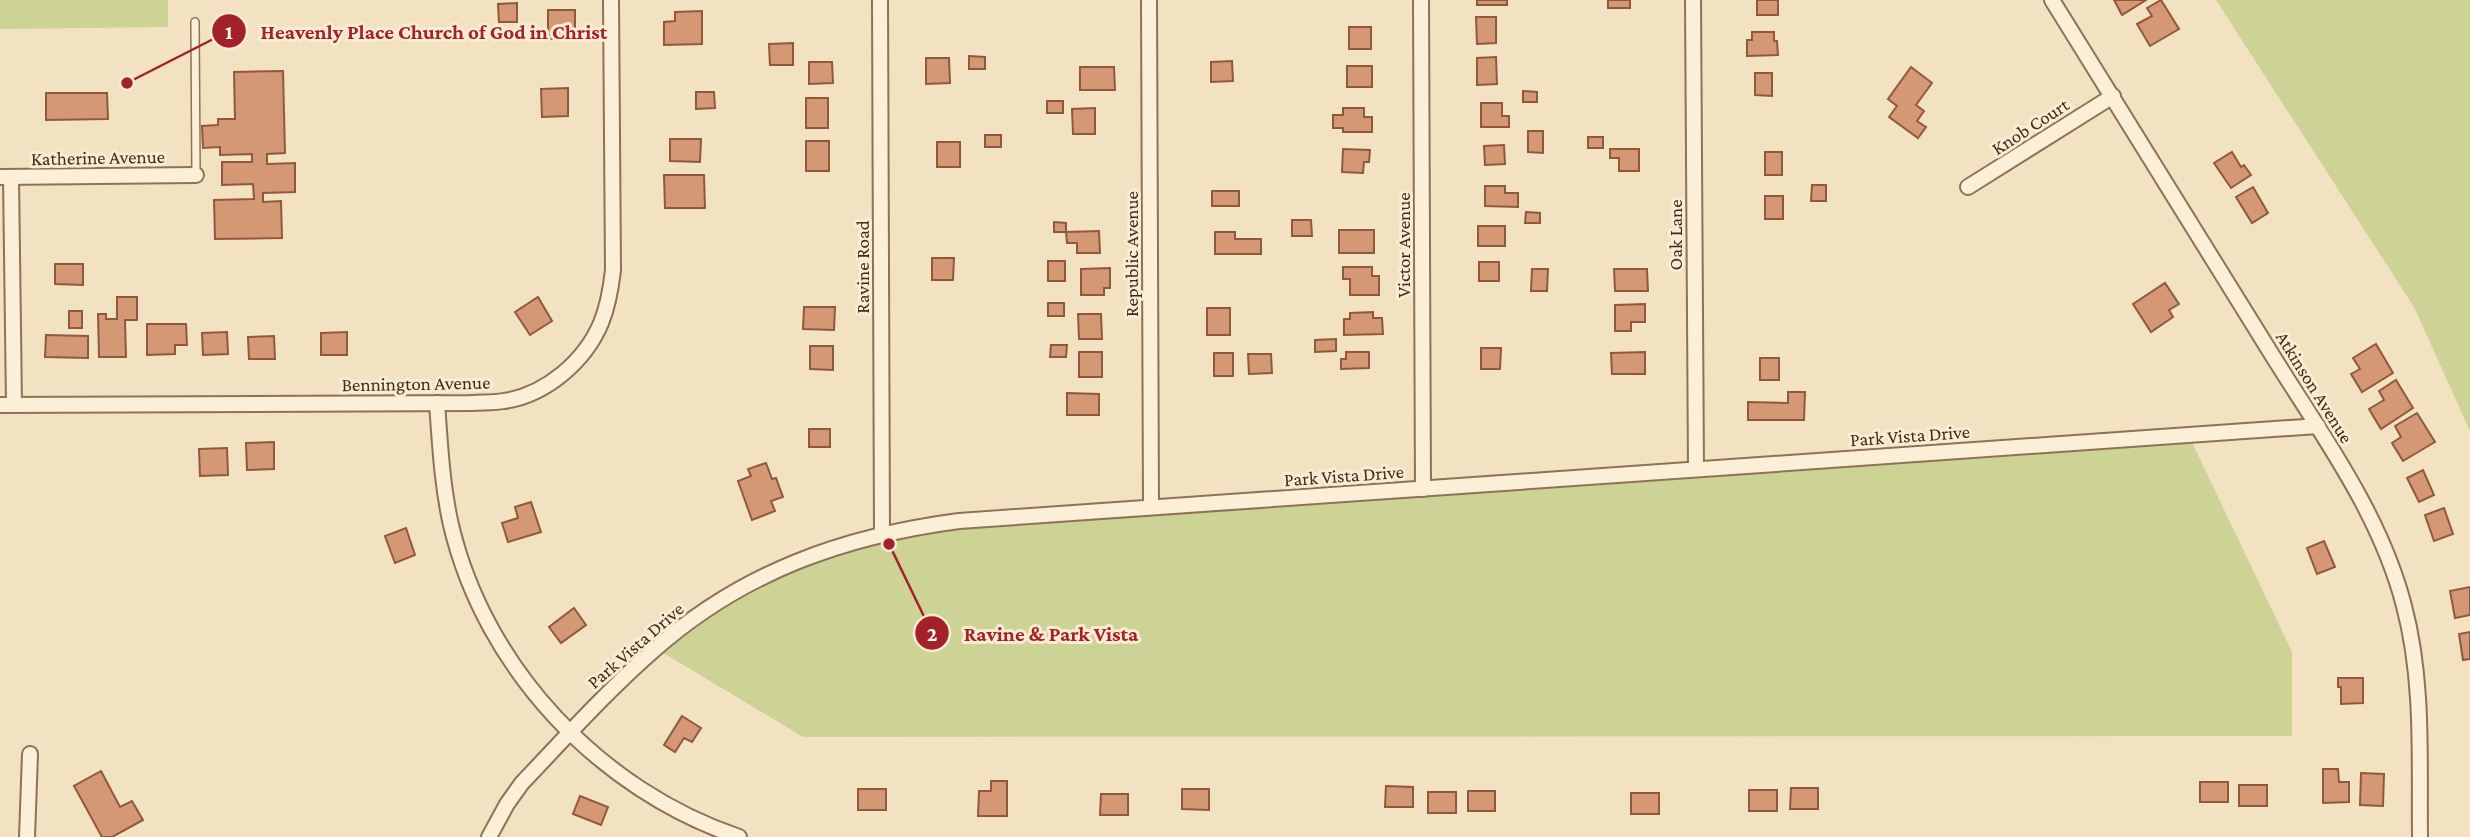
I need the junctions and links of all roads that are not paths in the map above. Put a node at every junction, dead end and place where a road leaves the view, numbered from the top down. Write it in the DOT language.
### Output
graph roads {
  1 [pos="611,0"];
  2 [pos="880,0"];
  3 [pos="1149,0"];
  4 [pos="1421,0"];
  5 [pos="1693,0"];
  6 [pos="2052,0"];
  7 [pos="195,22"];
  8 [pos="2113,96"];
  9 [pos="196,175"];
  10 [pos="6,177"];
  11 [pos="1968,187"];
  12 [pos="437,403"];
  13 [pos="7,405"];
  14 [pos="2318,426"];
  15 [pos="1696,469"];
  16 [pos="1423,489"];
  17 [pos="1151,507"];
  18 [pos="882,534"];
  19 [pos="570,732"];
  20 [pos="30,754"];
  21 [pos="27,837"];
  22 [pos="489,837"];
  23 [pos="739,837"];
  24 [pos="2420,837"];
  1 -- 12 [label="street, Bennington Avenue"];
  2 -- 18 [label="street, Ravine Road"];
  3 -- 17 [label="street, Republic Avenue"];
  4 -- 16 [label="street, Victor Avenue"];
  5 -- 15 [label="street, Oak Lane"];
  6 -- 8 [label="street, Atkinson Avenue"];
  7 -- 9 [label="lane"];
  8 -- 11 [label="street, Knob Court"];
  8 -- 14 [label="street, Atkinson Avenue"];
  9 -- 10 [label="street, Katherine Avenue"];
  10 -- 13 [label="street"];
  12 -- 13 [label="street, Bennington Avenue"];
  12 -- 19 [label="street"];
  14 -- 15 [label="street, Park Vista Drive"];
  14 -- 24 [label="street, Atkinson Avenue"];
  15 -- 16 [label="street, Park Vista Drive"];
  16 -- 17 [label="street, Park Vista Drive"];
  17 -- 18 [label="street, Park Vista Drive"];
  18 -- 19 [label="street, Park Vista Drive"];
  19 -- 22 [label="street, Park Vista Drive"];
  19 -- 23 [label="street"];
  20 -- 21 [label="street"];
}
